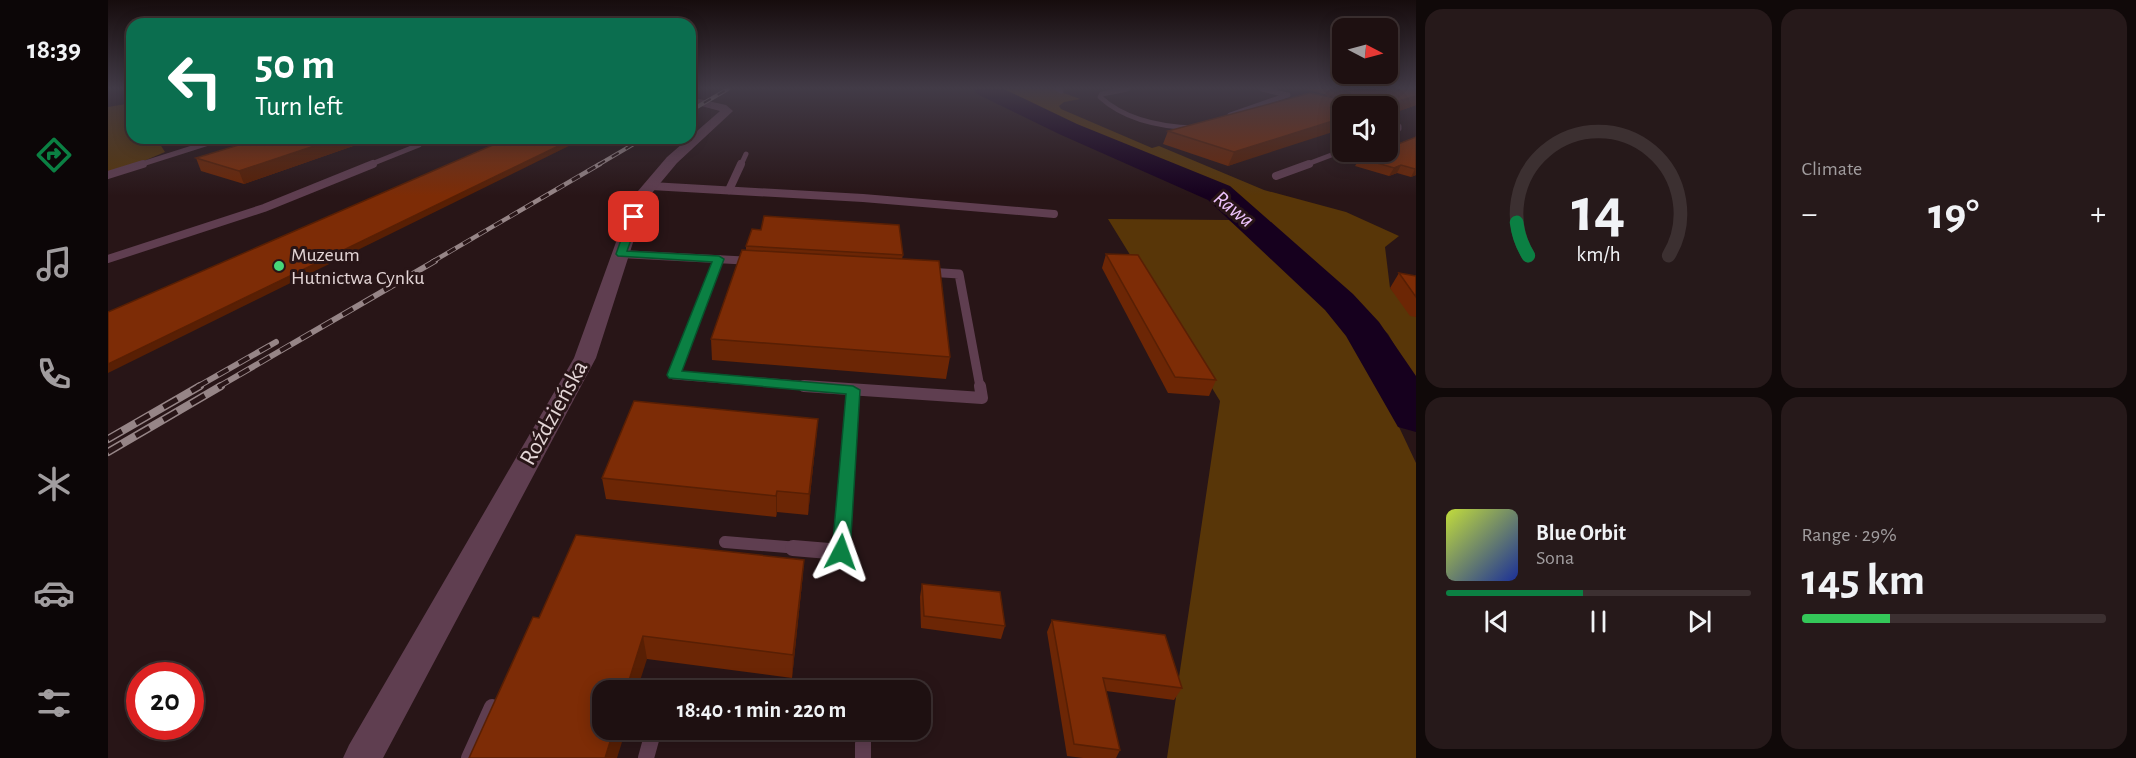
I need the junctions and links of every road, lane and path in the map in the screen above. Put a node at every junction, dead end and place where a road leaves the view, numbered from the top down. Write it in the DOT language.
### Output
graph roads {
  1 [pos="714,124"];
  2 [pos="1159,124"];
  3 [pos="1203,124"];
  4 [pos="696,140"];
  5 [pos="205,144"];
  6 [pos="415,144"];
  7 [pos="691,144"];
  8 [pos="746,154"];
  9 [pos="1332,155"];
  10 [pos="108,175"];
  11 [pos="1276,176"];
  12 [pos="651,186"];
  13 [pos="729,190"];
  14 [pos="1054,214"];
  15 [pos="621,254"];
  16 [pos="108,259"];
  17 [pos="719,259"];
  18 [pos="764,262"];
  19 [pos="913,271"];
  20 [pos="853,390"];
  21 [pos="725,542"];
  22 [pos="492,707"];
  23 [pos="651,740"];
  24 [pos="863,740"];
  25 [pos="362,758"];
  26 [pos="469,758"];
  27 [pos="646,758"];
  28 [pos="863,758"];
  1 -- 4 [label="street, Roździeńska"];
  2 -- 3 [label="lane"];
  5 -- 10 [label="lane"];
  6 -- 16 [label="lane"];
  7 -- 12 [label="street, Roździeńska"];
  8 -- 13 [label="lane"];
  9 -- 11 [label="lane"];
  12 -- 13 [label="lane"];
  12 -- 15 [label="street, Roździeńska"];
  13 -- 14 [label="lane"];
  15 -- 17 [label="lane"];
  15 -- 25 [label="street, Roździeńska"];
  17 -- 18 [label="lane"];
  17 -- 20 [label="lane"];
  19 -- 20 [label="lane"];
  20 -- 21 [label="lane"];
  22 -- 26 [label="lane"];
  23 -- 27 [label="lane"];
  24 -- 28 [label="lane"];
}
